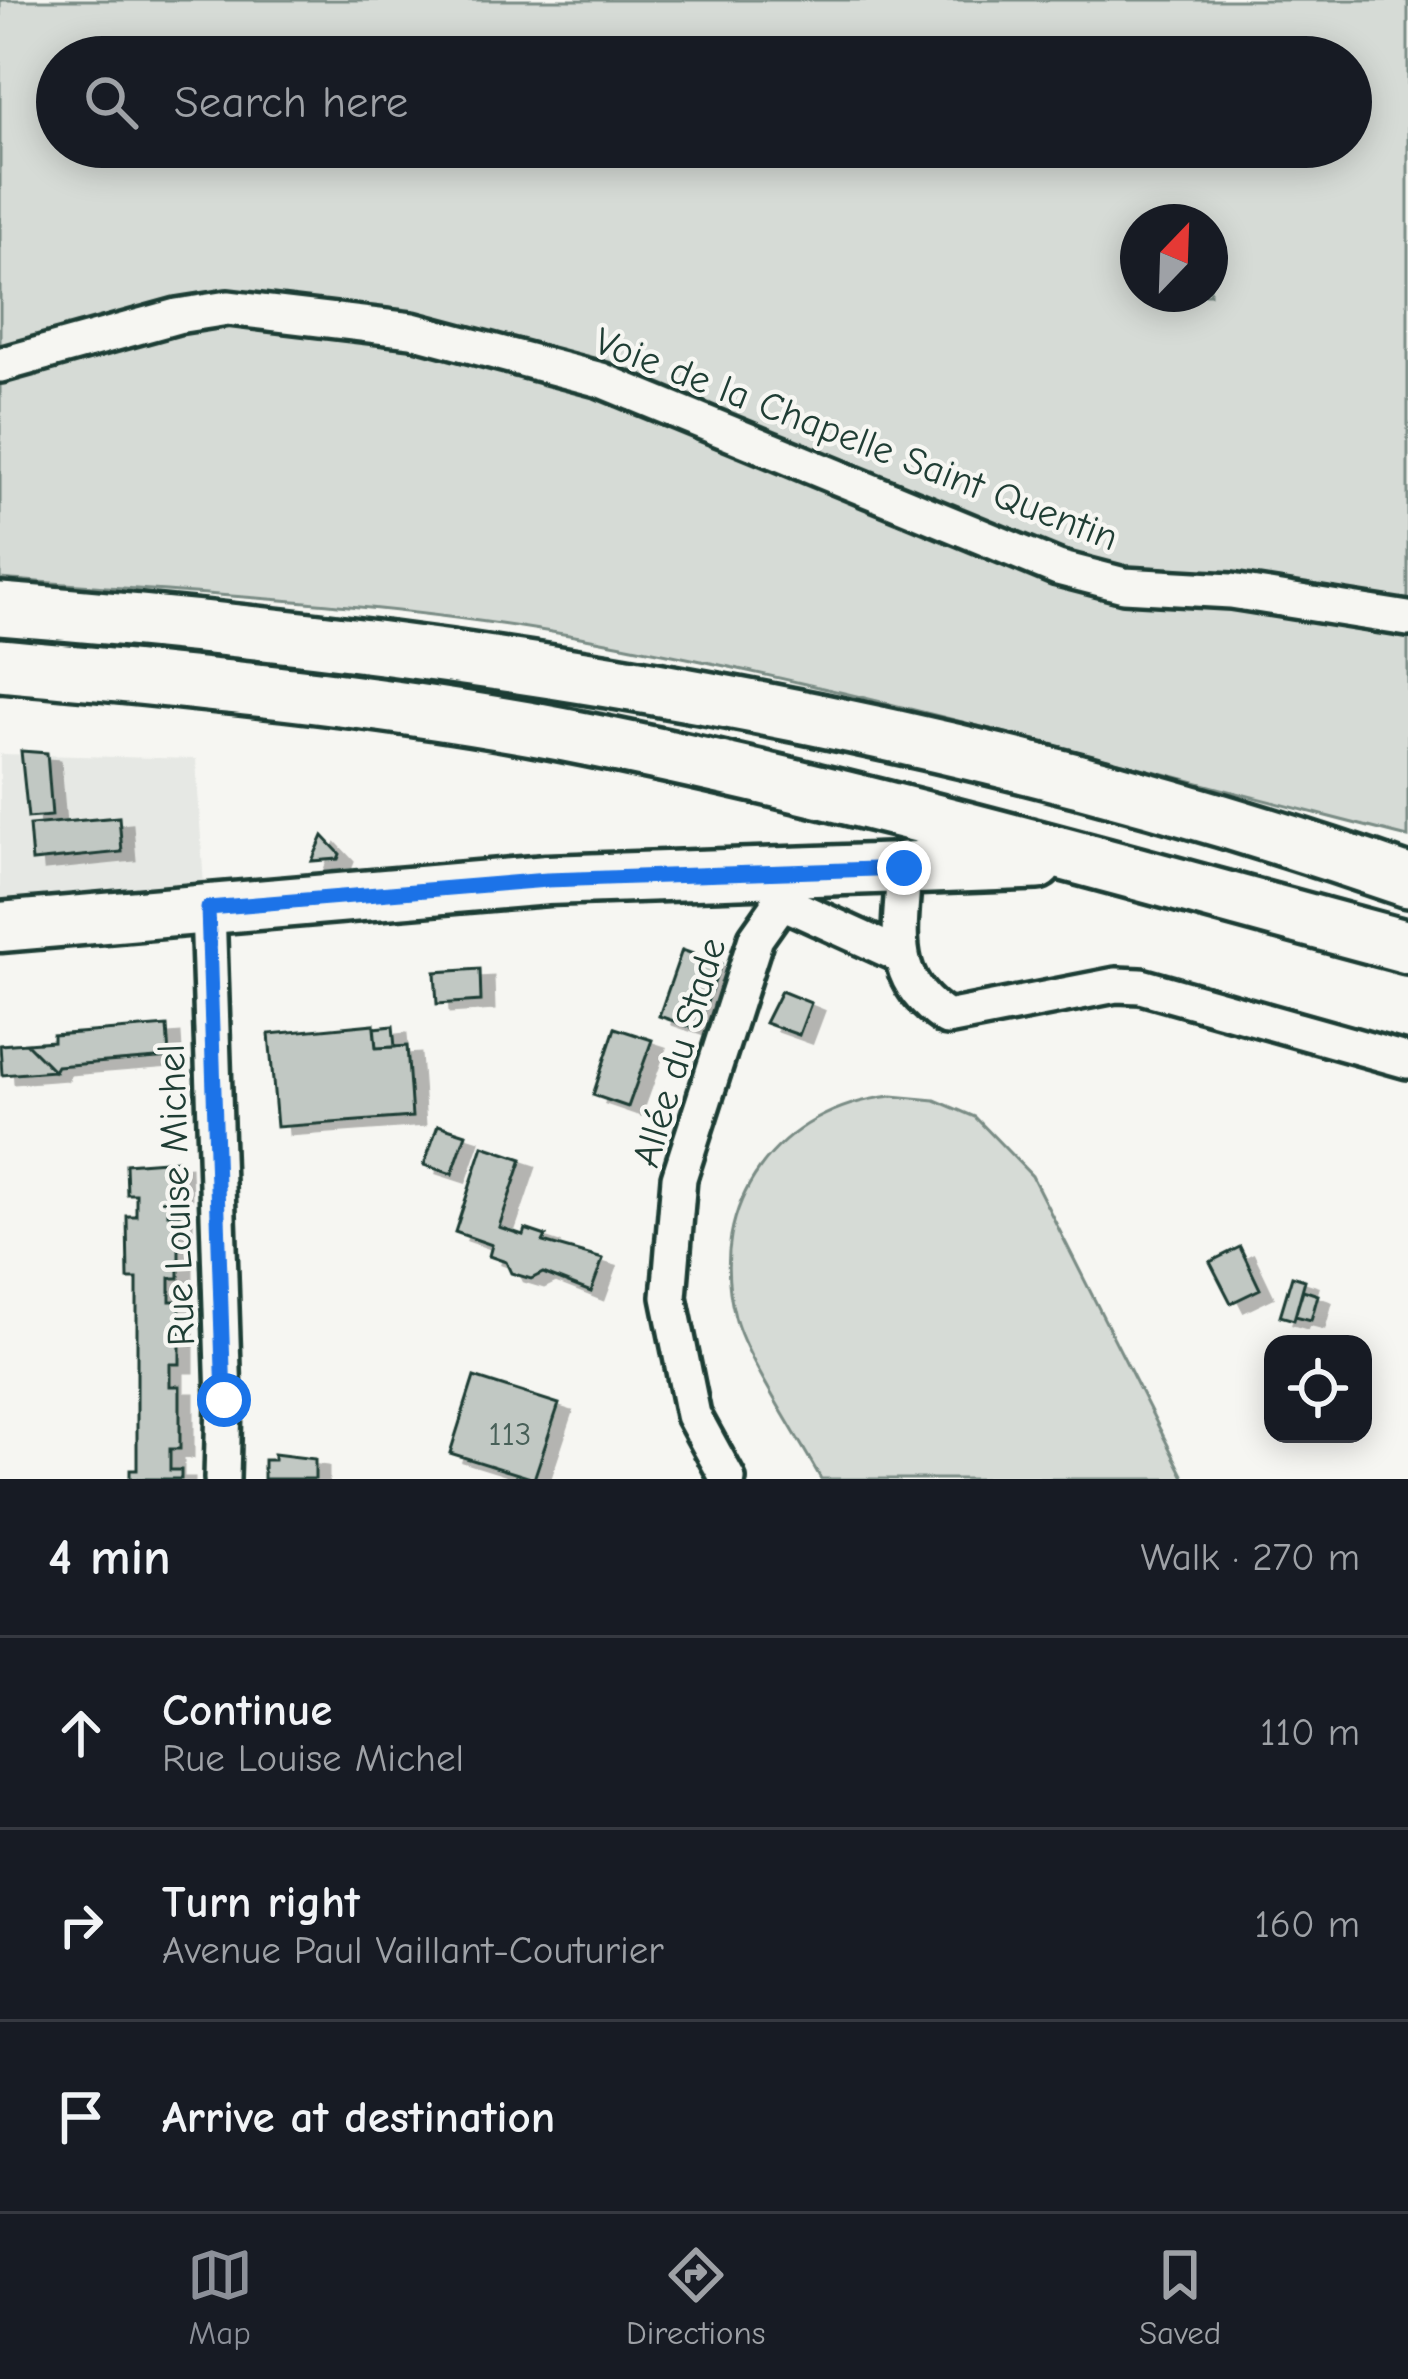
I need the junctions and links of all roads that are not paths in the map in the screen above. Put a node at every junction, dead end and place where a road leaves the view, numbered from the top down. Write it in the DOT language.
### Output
graph roads {
  1 [pos="0,365"];
  2 [pos="0,609"];
  3 [pos="1408,619"];
  4 [pos="0,665"];
  5 [pos="1408,846"];
  6 [pos="1332,855"];
  7 [pos="1079,860"];
  8 [pos="904,868"];
  9 [pos="1408,881"];
  10 [pos="791,885"];
  11 [pos="208,908"];
  12 [pos="0,927"];
  13 [pos="1408,947"];
  14 [pos="899,955"];
  15 [pos="1408,1061"];
  16 [pos="222,1479"];
  17 [pos="728,1479"];
  1 -- 3 [label="street, Voie de la Chapelle Saint Quentin"];
  2 -- 6 [label="main road"];
  4 -- 7 [label="main road"];
  5 -- 6 [label="main road"];
  6 -- 9 [label="main road"];
  7 -- 8 [label="main road"];
  7 -- 13 [label="main road"];
  8 -- 10 [label="street"];
  8 -- 14 [label="street"];
  10 -- 11 [label="street"];
  10 -- 14 [label="street"];
  10 -- 17 [label="street, Allée du Stade"];
  11 -- 12 [label="street"];
  11 -- 16 [label="street, Rue Louise Michel"];
  14 -- 15 [label="street"];
}
